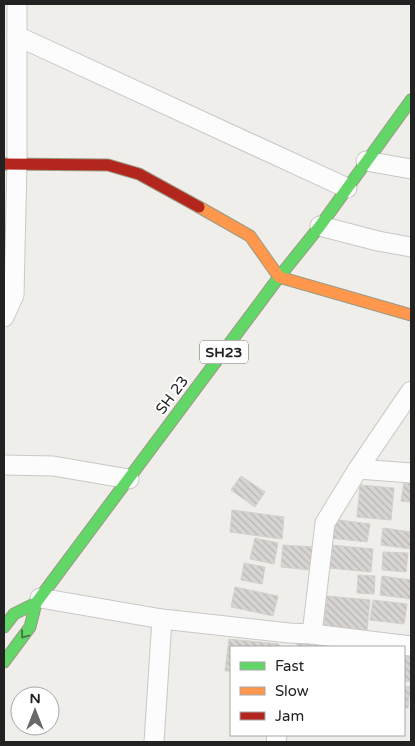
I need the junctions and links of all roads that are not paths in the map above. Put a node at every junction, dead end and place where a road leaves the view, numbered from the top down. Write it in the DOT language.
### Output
graph roads {
  1 [pos="17,4"];
  2 [pos="17,36"];
  3 [pos="10,67"];
  4 [pos="411,100"];
  5 [pos="366,161"];
  6 [pos="10,163"];
  7 [pos="411,169"];
  8 [pos="347,188"];
  9 [pos="320,226"];
  10 [pos="411,247"];
  11 [pos="279,277"];
  12 [pos="411,315"];
  13 [pos="4,317"];
  14 [pos="411,391"];
  15 [pos="4,465"];
  16 [pos="358,469"];
  17 [pos="411,473"];
  18 [pos="129,479"];
  19 [pos="38,601"];
  20 [pos="162,619"];
  21 [pos="4,628"];
  22 [pos="312,634"];
  23 [pos="288,640"];
  24 [pos="411,646"];
  25 [pos="4,662"];
  26 [pos="154,742"];
  1 -- 2 [label="street"];
  2 -- 3 [label="street"];
  2 -- 8 [label="street"];
  3 -- 6 [label="street"];
  4 -- 5 [label="main road, SH 23 / SH23"];
  5 -- 7 [label="street"];
  5 -- 8 [label="main road, SH 23 / SH23"];
  6 -- 11 [label="main road"];
  6 -- 13 [label="street"];
  8 -- 9 [label="main road, SH 23 / SH23"];
  9 -- 10 [label="street"];
  9 -- 11 [label="main road, SH 23 / SH23"];
  11 -- 12 [label="main road"];
  11 -- 18 [label="main road, SH 23 / SH23"];
  14 -- 16 [label="street"];
  15 -- 18 [label="street"];
  16 -- 17 [label="street"];
  16 -- 22 [label="street"];
  18 -- 19 [label="main road, SH 23 / SH23"];
  19 -- 20 [label="street"];
  19 -- 21 [label="main road, SH 23 / SH23"];
  19 -- 25 [label="main road, one-way"];
  20 -- 23 [label="street"];
  20 -- 26 [label="street"];
  22 -- 23 [label="street"];
  22 -- 24 [label="street"];
}
